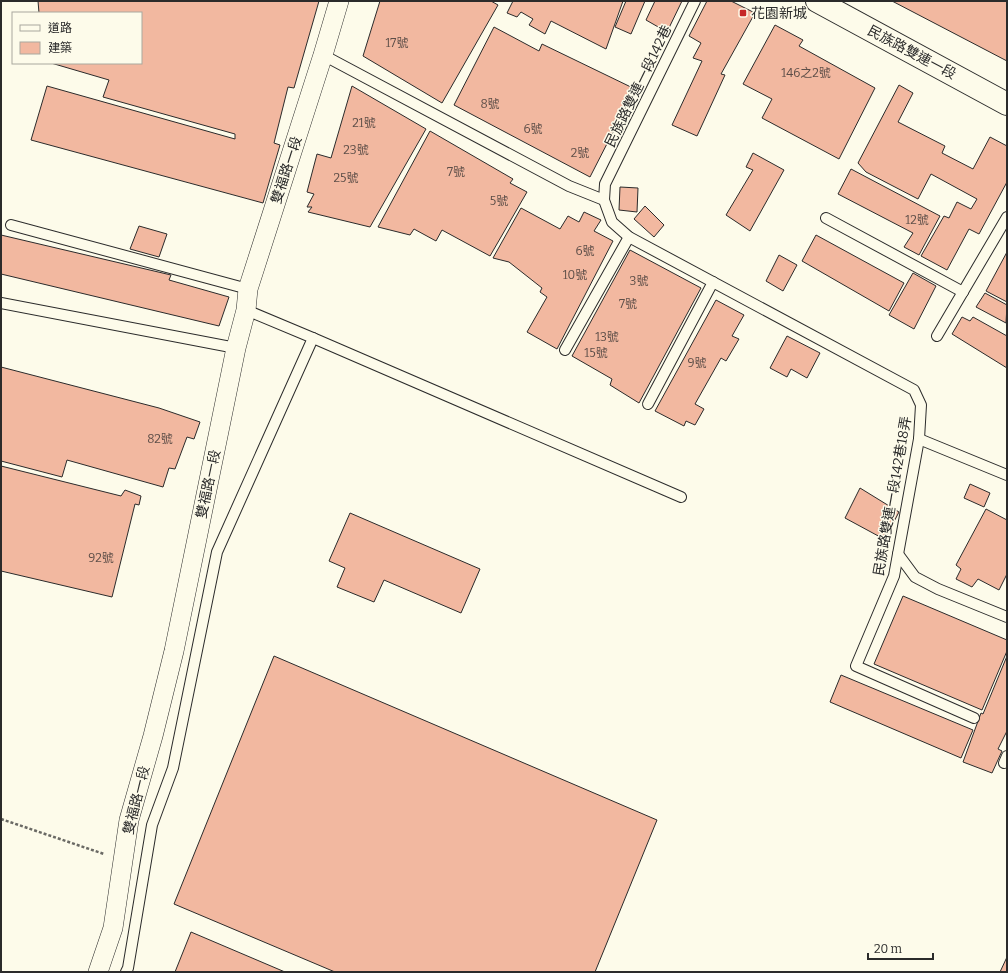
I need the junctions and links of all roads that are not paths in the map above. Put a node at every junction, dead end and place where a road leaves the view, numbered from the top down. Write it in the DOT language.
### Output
graph roads {
  1 [pos="339,1"];
  2 [pos="695,1"];
  3 [pos="817,1"];
  4 [pos="323,54"];
  5 [pos="1007,104"];
  6 [pos="605,184"];
  7 [pos="604,200"];
  8 [pos="1007,217"];
  9 [pos="826,218"];
  10 [pos="11,225"];
  11 [pos="629,237"];
  12 [pos="713,282"];
  13 [pos="248,289"];
  14 [pos="963,292"];
  15 [pos="1,303"];
  16 [pos="246,310"];
  17 [pos="937,336"];
  18 [pos="313,338"];
  19 [pos="236,348"];
  20 [pos="565,350"];
  21 [pos="648,404"];
  22 [pos="920,439"];
  23 [pos="1007,474"];
  24 [pos="681,497"];
  25 [pos="898,554"];
  26 [pos="1007,617"];
  27 [pos="974,718"];
  28 [pos="98,972"];
  29 [pos="126,972"];
  1 -- 4 [label="street, 雙福路一段"];
  2 -- 6 [label="lane, 民族路雙連一段142巷"];
  3 -- 5 [label="main road, 民族路雙連一段"];
  4 -- 7 [label="lane"];
  4 -- 13 [label="street, 雙福路一段"];
  6 -- 7 [label="lane, 民族路雙連一段142巷18弄"];
  7 -- 11 [label="lane, 民族路雙連一段142巷18弄"];
  8 -- 14 [label="lane"];
  9 -- 14 [label="lane"];
  10 -- 13 [label="lane"];
  11 -- 12 [label="lane, 民族路雙連一段142巷18弄"];
  11 -- 20 [label="lane"];
  12 -- 21 [label="lane"];
  12 -- 22 [label="lane, 民族路雙連一段142巷18弄"];
  13 -- 16 [label="street, 雙福路一段"];
  14 -- 17 [label="lane"];
  15 -- 19 [label="lane"];
  16 -- 18 [label="lane"];
  16 -- 19 [label="street, 雙福路一段"];
  18 -- 24 [label="lane"];
  18 -- 29 [label="lane"];
  19 -- 28 [label="street, 雙福路一段"];
  22 -- 23 [label="lane"];
  22 -- 25 [label="lane, 民族路雙連一段142巷18弄"];
  25 -- 26 [label="lane"];
  25 -- 27 [label="lane, 民族路雙連一段142巷18弄"];
}
